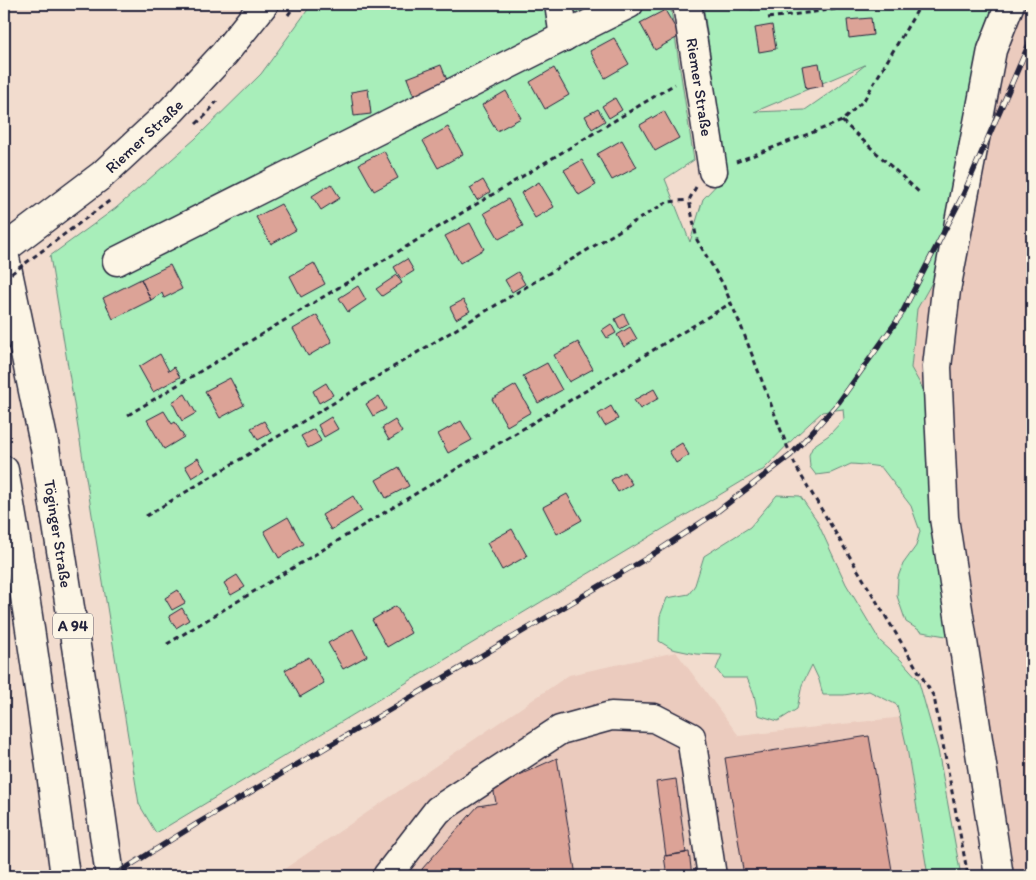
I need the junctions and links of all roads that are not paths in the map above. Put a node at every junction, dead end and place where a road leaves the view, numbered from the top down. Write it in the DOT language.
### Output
graph roads {
  1 [pos="264,4"];
  2 [pos="559,4"];
  3 [pos="629,4"];
  4 [pos="687,4"];
  5 [pos="1010,4"];
  6 [pos="564,36"];
  7 [pos="713,171"];
  8 [pos="4,248"];
  9 [pos="4,253"];
  10 [pos="117,261"];
  11 [pos="4,470"];
  12 [pos="65,876"];
  13 [pos="110,876"];
  14 [pos="387,876"];
  15 [pos="712,876"];
  16 [pos="999,876"];
  1 -- 8 [label="main road, Riemer Straße"];
  2 -- 6 [label="main road"];
  3 -- 6 [label="main road"];
  4 -- 7 [label="main road, Riemer Straße"];
  5 -- 16 [label="main road"];
  6 -- 10 [label="main road"];
  9 -- 13 [label="main road, Töginger Straße / A 94"];
  11 -- 12 [label="main road, A 94"];
  14 -- 15 [label="main road"];
}
